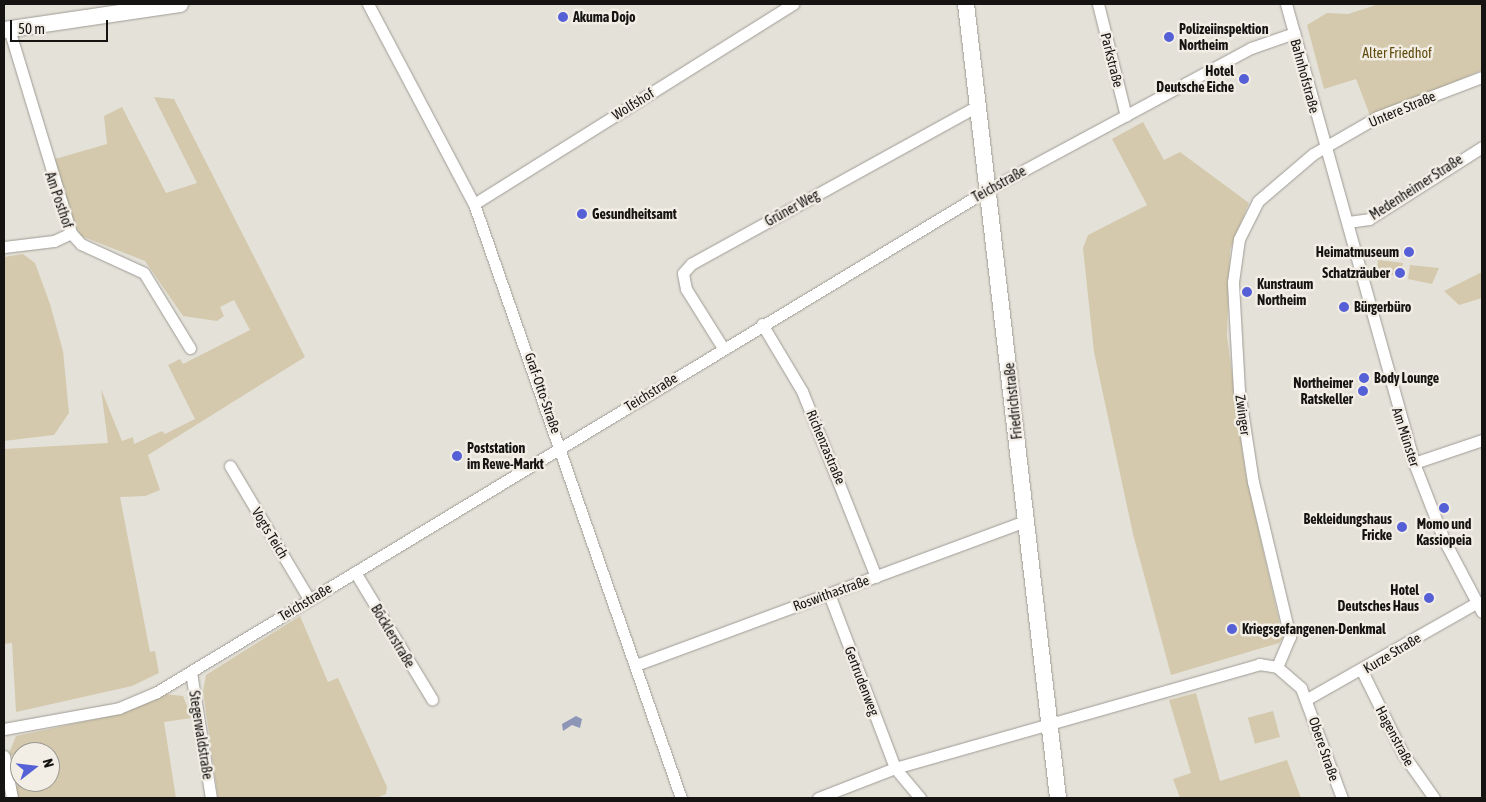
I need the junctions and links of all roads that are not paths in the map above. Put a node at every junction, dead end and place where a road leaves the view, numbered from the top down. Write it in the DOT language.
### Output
graph roads {
  1 [pos="172,4"];
  2 [pos="368,4"];
  3 [pos="793,4"];
  4 [pos="966,4"];
  5 [pos="1098,4"];
  6 [pos="1286,4"];
  7 [pos="6,30"];
  8 [pos="1294,32"];
  9 [pos="1482,76"];
  10 [pos="979,106"];
  11 [pos="1126,116"];
  12 [pos="1482,147"];
  13 [pos="1324,148"];
  14 [pos="989,189"];
  15 [pos="474,204"];
  16 [pos="1348,222"];
  17 [pos="71,233"];
  18 [pos="4,247"];
  19 [pos="762,324"];
  20 [pos="190,348"];
  21 [pos="723,348"];
  22 [pos="1482,440"];
  23 [pos="562,447"];
  24 [pos="1414,463"];
  25 [pos="230,466"];
  26 [pos="1026,521"];
  27 [pos="354,572"];
  28 [pos="876,577"];
  29 [pos="829,594"];
  30 [pos="309,599"];
  31 [pos="1479,608"];
  32 [pos="636,665"];
  33 [pos="1277,667"];
  34 [pos="1362,671"];
  35 [pos="191,672"];
  36 [pos="432,699"];
  37 [pos="1307,699"];
  38 [pos="1050,724"];
  39 [pos="4,729"];
  40 [pos="4,756"];
  41 [pos="895,768"];
  42 [pos="12,798"];
  43 [pos="211,798"];
  44 [pos="681,798"];
  45 [pos="818,798"];
  46 [pos="920,798"];
  47 [pos="1058,798"];
  48 [pos="1342,798"];
  49 [pos="1434,798"];
  1 -- 7 [label="street"];
  2 -- 15 [label="street, Graf-Otto-Straße"];
  3 -- 15 [label="street, Wolfshof"];
  4 -- 10 [label="street, Friedrichstraße"];
  5 -- 11 [label="street, Parkstraße"];
  6 -- 8 [label="street, Bahnhofstraße"];
  7 -- 17 [label="street, Am Posthof"];
  8 -- 11 [label="street, Teichstraße"];
  8 -- 13 [label="street, Bahnhofstraße"];
  9 -- 13 [label="street, Untere Straße"];
  10 -- 14 [label="street, Friedrichstraße"];
  10 -- 21 [label="street, Grüner Weg"];
  11 -- 14 [label="street, Teichstraße"];
  12 -- 16 [label="street, Medenheimer Straße"];
  13 -- 16 [label="street, Am Münster"];
  13 -- 33 [label="street, Zwinger"];
  14 -- 19 [label="street, Teichstraße"];
  14 -- 26 [label="street, Friedrichstraße"];
  15 -- 23 [label="street, Graf-Otto-Straße"];
  16 -- 24 [label="street, Am Münster"];
  17 -- 18 [label="street"];
  17 -- 20 [label="street, Am Posthof"];
  19 -- 21 [label="street, Teichstraße"];
  19 -- 28 [label="street, Richenzastraße"];
  21 -- 23 [label="street, Teichstraße"];
  22 -- 24 [label="street"];
  23 -- 27 [label="street, Teichstraße"];
  23 -- 32 [label="street, Graf-Otto-Straße"];
  24 -- 31 [label="street, Am Münster"];
  25 -- 30 [label="street, Vogts Teich"];
  26 -- 28 [label="street, Roswithastraße"];
  26 -- 38 [label="street, Friedrichstraße"];
  27 -- 30 [label="street, Teichstraße"];
  27 -- 36 [label="street, Böcklerstraße"];
  28 -- 29 [label="street, Roswithastraße"];
  29 -- 32 [label="street, Roswithastraße"];
  29 -- 41 [label="street, Gertrudenweg"];
  30 -- 35 [label="street, Teichstraße"];
  31 -- 34 [label="street, Kurze Straße"];
  32 -- 44 [label="street, Graf-Otto-Straße"];
  33 -- 37 [label="street"];
  33 -- 38 [label="street"];
  34 -- 37 [label="street, Kurze Straße"];
  34 -- 49 [label="street, Hagenstraße"];
  35 -- 39 [label="street, Teichstraße"];
  35 -- 43 [label="street, Stegerwaldstraße"];
  37 -- 48 [label="street, Obere Straße"];
  38 -- 41 [label="street"];
  38 -- 47 [label="street, Friedrichstraße"];
  40 -- 42 [label="street"];
  41 -- 45 [label="street"];
  41 -- 46 [label="street, Gertrudenweg"];
}
